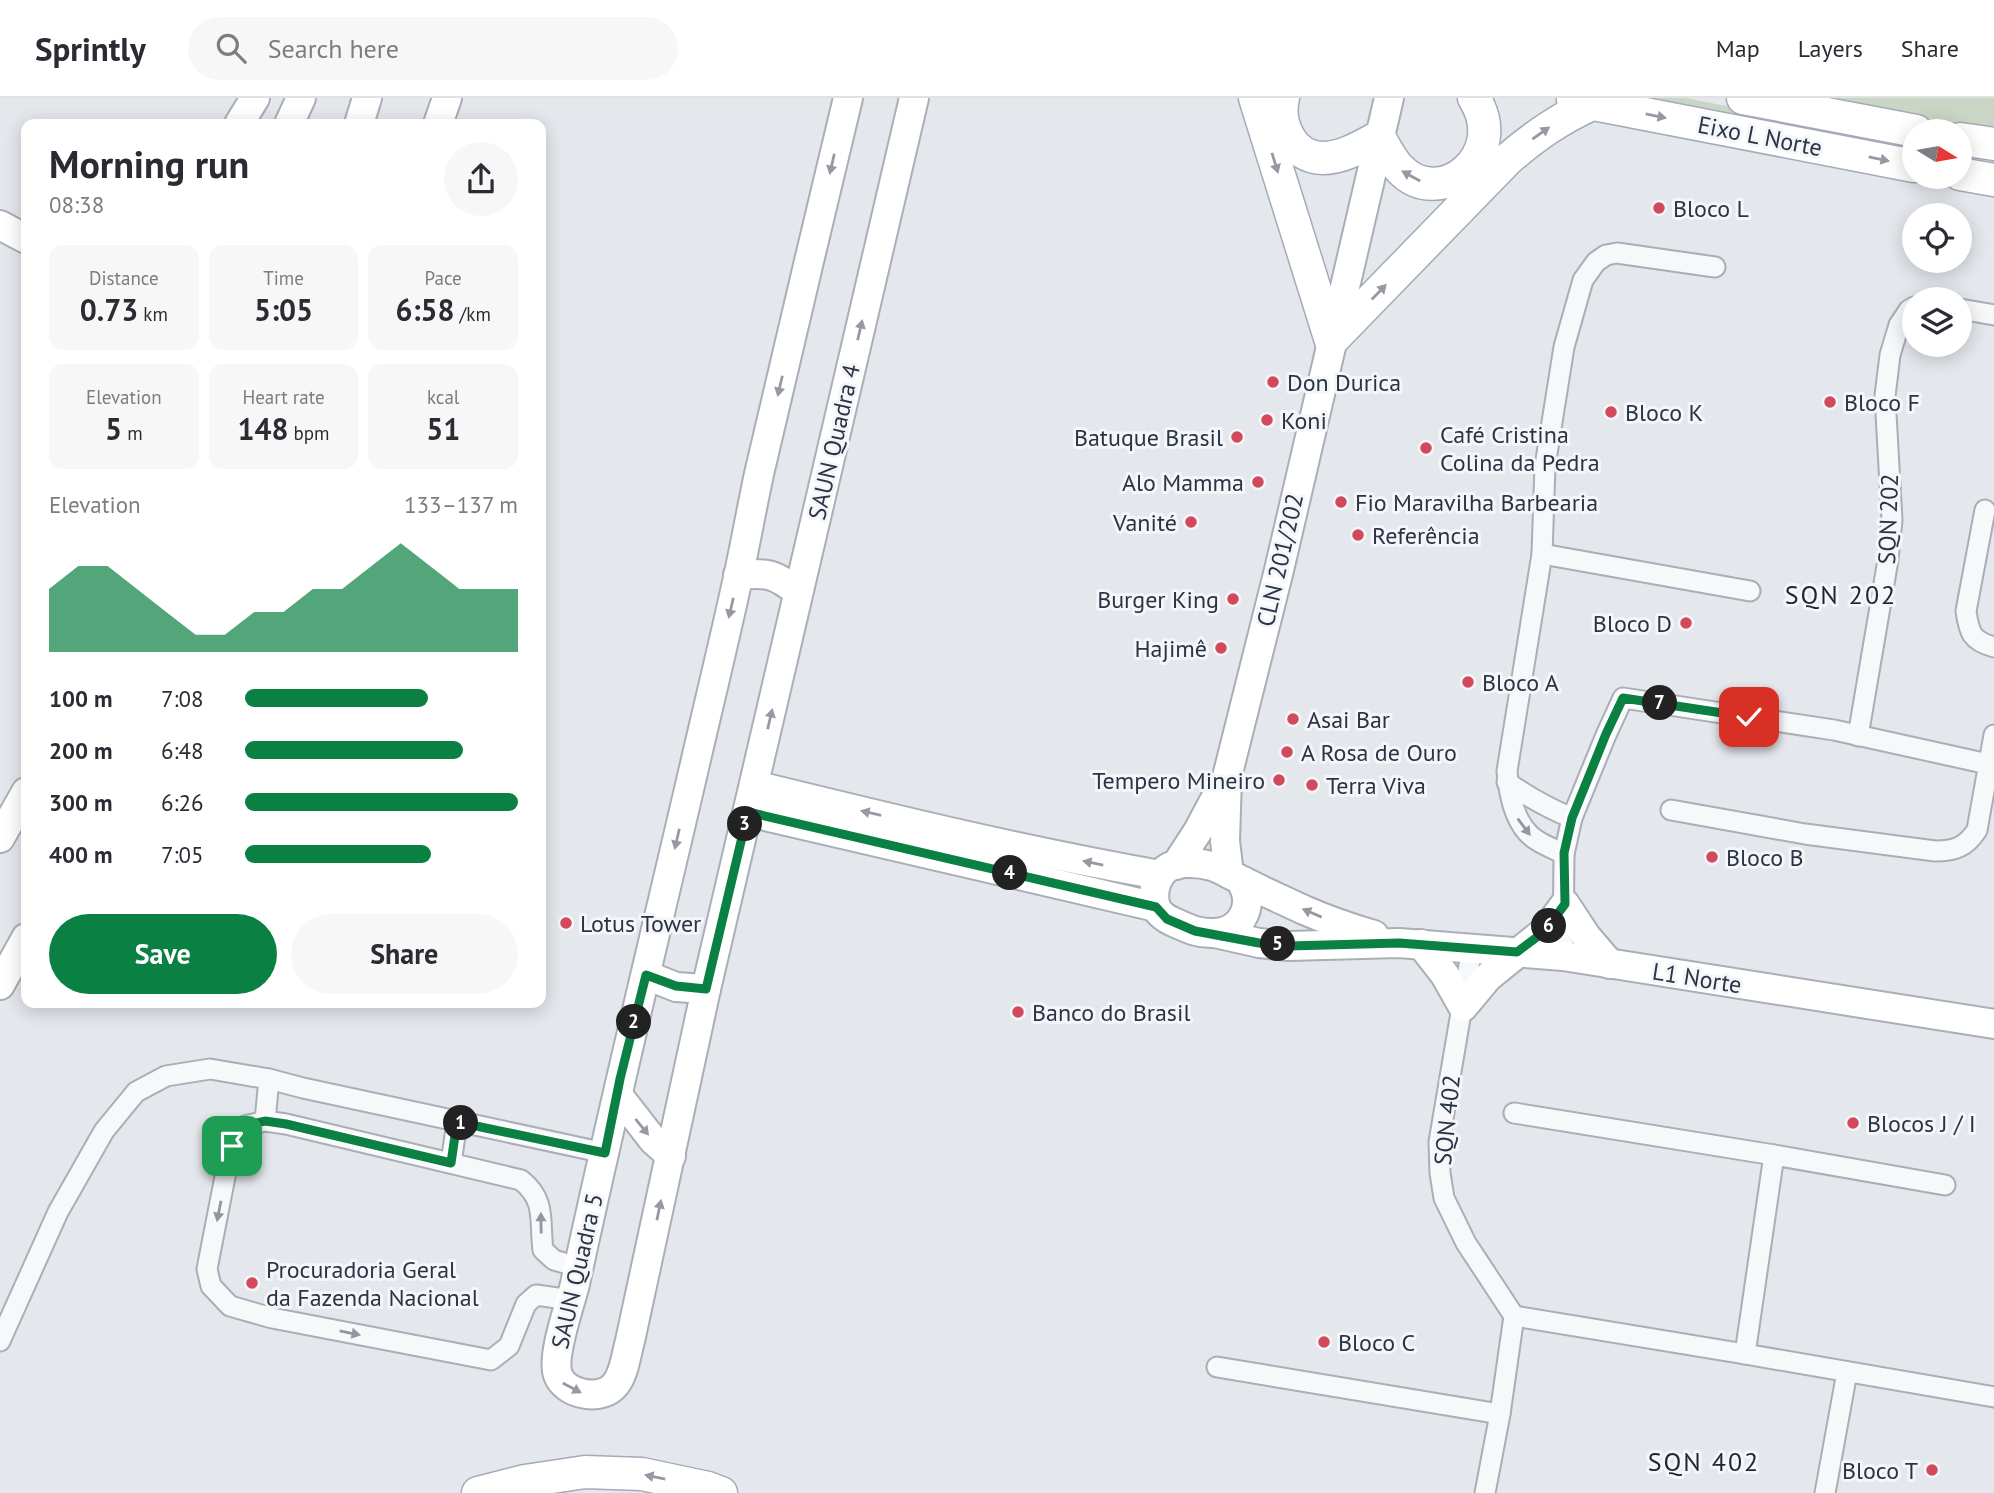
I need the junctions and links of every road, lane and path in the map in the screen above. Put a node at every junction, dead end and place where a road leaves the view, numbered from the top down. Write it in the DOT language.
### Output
graph roads {
  1 [pos="255,98"];
  2 [pos="301,98"];
  3 [pos="367,98"];
  4 [pos="447,98"];
  5 [pos="848,98"];
  6 [pos="914,98"];
  7 [pos="1255,98"];
  8 [pos="1283,98"];
  9 [pos="1389,98"];
  10 [pos="1474,98"];
  11 [pos="1743,98"];
  12 [pos="1578,101"];
  13 [pos="242,119"];
  14 [pos="291,119"];
  15 [pos="361,119"];
  16 [pos="440,119"];
  17 [pos="1902,128"];
  18 [pos="1379,137"];
  19 [pos="1972,141"];
  20 [pos="1994,144"];
  21 [pos="1902,164"];
  22 [pos="1972,176"];
  23 [pos="1994,180"];
  24 [pos="0,225"];
  25 [pos="21,236"];
  26 [pos="1715,267"];
  27 [pos="1972,311"];
  28 [pos="1994,315"];
  29 [pos="1902,320"];
  30 [pos="1331,341"];
  31 [pos="1985,510"];
  32 [pos="1542,554"];
  33 [pos="738,575"];
  34 [pos="1750,591"];
  35 [pos="798,592"];
  36 [pos="1994,647"];
  37 [pos="1994,735"];
  38 [pos="1858,736"];
  39 [pos="1988,764"];
  40 [pos="1227,778"];
  41 [pos="1507,782"];
  42 [pos="751,799"];
  43 [pos="21,801"];
  44 [pos="1671,810"];
  45 [pos="1572,818"];
  46 [pos="0,838"];
  47 [pos="1564,853"];
  48 [pos="1168,870"];
  49 [pos="1235,877"];
  50 [pos="1565,904"];
  51 [pos="1156,907"];
  52 [pos="1215,933"];
  53 [pos="1410,944"];
  54 [pos="21,947"];
  55 [pos="1472,948"];
  56 [pos="1517,952"];
  57 [pos="1563,956"];
  58 [pos="1610,964"];
  59 [pos="646,975"];
  60 [pos="0,985"];
  61 [pos="706,989"];
  62 [pos="1463,1007"];
  63 [pos="1994,1024"];
  64 [pos="269,1079"];
  65 [pos="618,1095"];
  66 [pos="1514,1113"];
  67 [pos="265,1121"];
  68 [pos="457,1122"];
  69 [pos="605,1153"];
  70 [pos="671,1156"];
  71 [pos="1774,1156"];
  72 [pos="451,1163"];
  73 [pos="1945,1185"];
  74 [pos="579,1267"];
  75 [pos="571,1300"];
  76 [pos="1514,1316"];
  77 [pos="0,1341"];
  78 [pos="1745,1354"];
  79 [pos="1217,1367"];
  80 [pos="1847,1372"];
  81 [pos="1994,1398"];
  82 [pos="1500,1414"];
  83 [pos="478,1493"];
  84 [pos="721,1493"];
  85 [pos="1485,1493"];
  86 [pos="1825,1493"];
  1 -- 13 [label="street"];
  2 -- 14 [label="street"];
  3 -- 15 [label="street"];
  4 -- 16 [label="street"];
  5 -- 33 [label="street, one-way"];
  35 -- 6 [label="street, SAUN Quadra 4, one-way"];
  7 -- 30 [label="main road, one-way"];
  8 -- 18 [label="main road"];
  9 -- 18 [label="street, CLN 201/202"];
  10 -- 18 [label="main road, one-way"];
  11 -- 17 [label="main road, Eixo L Norte"];
  12 -- 21 [label="main road, Eixo L Norte, one-way"];
  30 -- 12 [label="main road, one-way"];
  18 -- 30 [label="street, CLN 201/202"];
  19 -- 20 [label="main road"];
  22 -- 23 [label="main road"];
  24 -- 25 [label="street"];
  26 -- 32 [label="street"];
  27 -- 28 [label="street"];
  29 -- 38 [label="street, SQN 202"];
  30 -- 40 [label="street, CLN 201/202"];
  31 -- 36 [label="street"];
  32 -- 34 [label="street"];
  32 -- 41 [label="street"];
  33 -- 35 [label="street"];
  33 -- 59 [label="street, SAUN Quadra 5, one-way"];
  42 -- 35 [label="street, SAUN Quadra 4, one-way"];
  37 -- 39 [label="street"];
  38 -- 39 [label="street"];
  38 -- 45 [label="street"];
  39 -- 44 [label="street"];
  40 -- 48 [label="street, CLN 201/202"];
  40 -- 49 [label="street, CLN 201/202"];
  41 -- 45 [label="street"];
  41 -- 47 [label="street, one-way"];
  48 -- 42 [label="street, one-way"];
  42 -- 51 [label="street"];
  42 -- 61 [label="street, SAUN Quadra 5"];
  43 -- 46 [label="street"];
  45 -- 47 [label="street"];
  47 -- 50 [label="street"];
  48 -- 49 [label="street"];
  48 -- 51 [label="street"];
  49 -- 52 [label="street"];
  53 -- 49 [label="street, L1 Norte, one-way"];
  50 -- 56 [label="street"];
  50 -- 57 [label="street"];
  50 -- 58 [label="street"];
  51 -- 52 [label="street"];
  52 -- 53 [label="street, L1 Norte"];
  53 -- 55 [label="street, L1 Norte"];
  53 -- 62 [label="street"];
  54 -- 60 [label="street"];
  55 -- 56 [label="street, L1 Norte"];
  55 -- 62 [label="street, SQN 402"];
  56 -- 57 [label="street, L1 Norte"];
  56 -- 62 [label="street"];
  57 -- 58 [label="street, L1 Norte"];
  58 -- 63 [label="street, L1 Norte"];
  59 -- 61 [label="street"];
  59 -- 65 [label="street, SAUN Quadra 5"];
  61 -- 70 [label="street, SAUN Quadra 5"];
  62 -- 76 [label="street, SQN 402"];
  64 -- 67 [label="street"];
  64 -- 68 [label="street"];
  64 -- 77 [label="street"];
  65 -- 69 [label="street, SAUN Quadra 5"];
  65 -- 70 [label="street, one-way"];
  66 -- 71 [label="street"];
  67 -- 72 [label="street"];
  67 -- 75 [label="street, one-way"];
  68 -- 69 [label="street"];
  68 -- 72 [label="street"];
  69 -- 74 [label="street, SAUN Quadra 5"];
  75 -- 70 [label="street, SAUN Quadra 5, one-way"];
  71 -- 73 [label="street"];
  71 -- 78 [label="street"];
  74 -- 72 [label="street, one-way"];
  74 -- 75 [label="street, SAUN Quadra 5"];
  76 -- 78 [label="street"];
  76 -- 82 [label="street"];
  78 -- 80 [label="street"];
  79 -- 82 [label="street"];
  80 -- 81 [label="street"];
  80 -- 86 [label="street"];
  82 -- 85 [label="street"];
  84 -- 83 [label="main road, one-way"];
}
